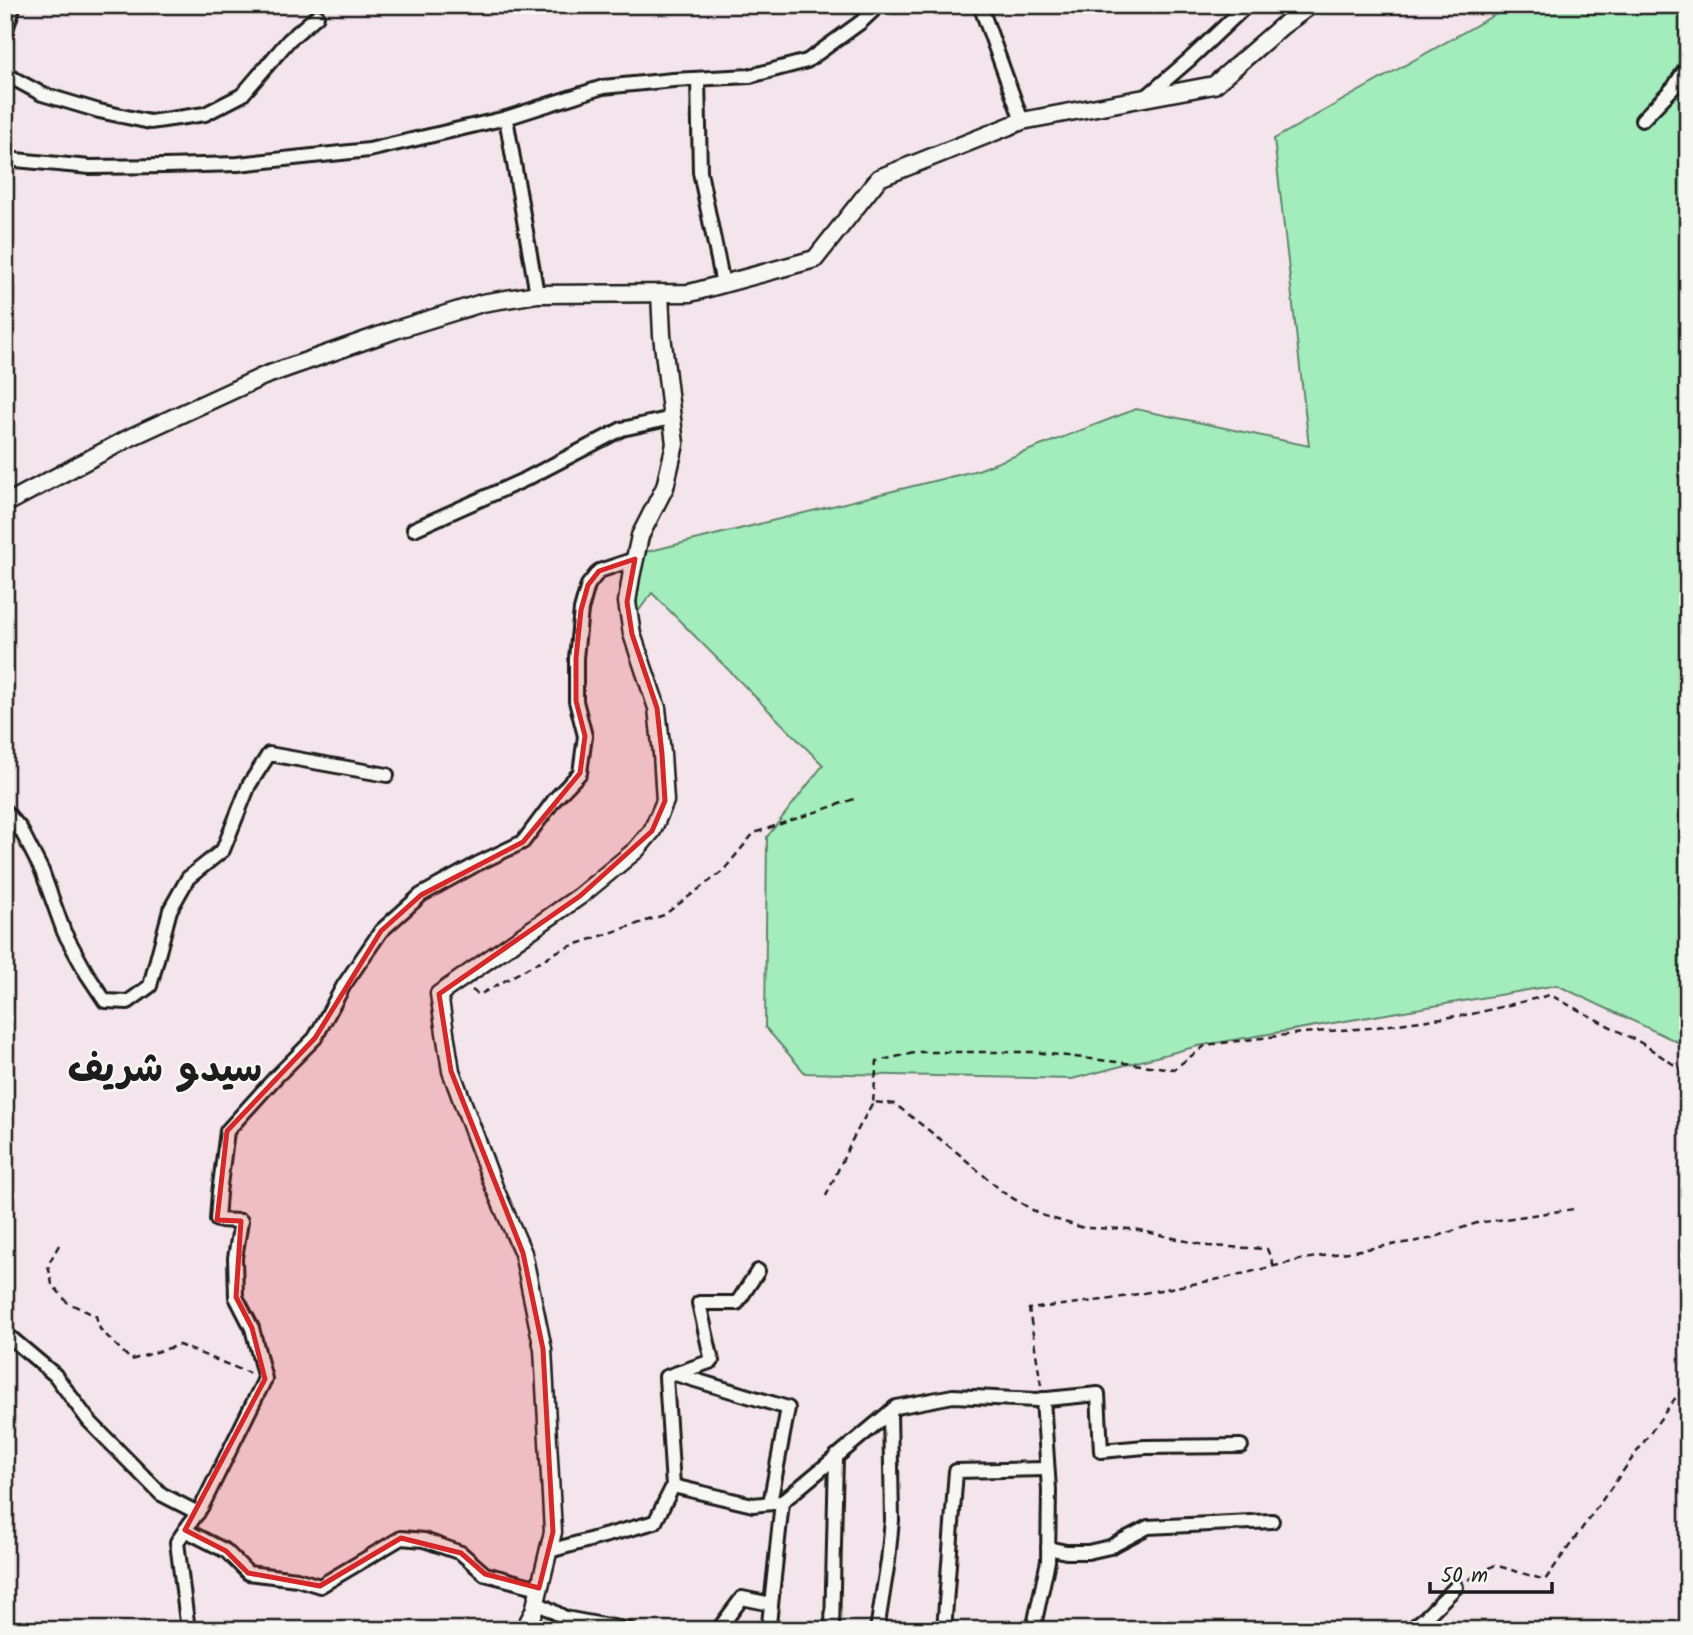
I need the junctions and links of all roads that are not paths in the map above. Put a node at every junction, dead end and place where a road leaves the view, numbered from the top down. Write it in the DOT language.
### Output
graph roads {
  1 [pos="14,5"];
  2 [pos="878,5"];
  3 [pos="980,5"];
  4 [pos="1247,5"];
  5 [pos="1311,5"];
  6 [pos="317,16"];
  7 [pos="5,33"];
  8 [pos="1688,65"];
  9 [pos="5,74"];
  10 [pos="698,79"];
  11 [pos="1146,98"];
  12 [pos="506,118"];
  13 [pos="1642,120"];
  14 [pos="1021,121"];
  15 [pos="5,159"];
  16 [pos="723,284"];
  17 [pos="660,293"];
  18 [pos="537,294"];
  19 [pos="672,418"];
  20 [pos="5,504"];
  21 [pos="414,529"];
  22 [pos="635,559"];
  23 [pos="387,775"];
  24 [pos="5,811"];
  25 [pos="20,828"];
  26 [pos="5,832"];
  27 [pos="758,1271"];
  28 [pos="5,1333"];
  29 [pos="674,1374"];
  30 [pos="1043,1399"];
  31 [pos="890,1412"];
  32 [pos="1241,1446"];
  33 [pos="836,1457"];
  34 [pos="1047,1469"];
  35 [pos="673,1486"];
  36 [pos="776,1502"];
  37 [pos="198,1513"];
  38 [pos="1272,1521"];
  39 [pos="186,1530"];
  40 [pos="1048,1548"];
  41 [pos="548,1551"];
  42 [pos="1456,1587"];
  43 [pos="538,1595"];
  44 [pos="771,1604"];
  45 [pos="565,1618"];
  46 [pos="771,1628"];
  47 [pos="188,1630"];
  48 [pos="524,1630"];
  49 [pos="572,1630"];
  50 [pos="630,1630"];
  51 [pos="718,1630"];
  52 [pos="832,1630"];
  53 [pos="877,1630"];
  54 [pos="944,1630"];
  55 [pos="1033,1630"];
  56 [pos="1409,1630"];
  1 -- 7 [label="street"];
  2 -- 10 [label="street"];
  3 -- 14 [label="street"];
  4 -- 11 [label="street"];
  5 -- 11 [label="street"];
  6 -- 9 [label="street"];
  8 -- 13 [label="street"];
  10 -- 12 [label="street"];
  10 -- 16 [label="street"];
  11 -- 14 [label="street"];
  12 -- 15 [label="street"];
  12 -- 18 [label="street"];
  14 -- 16 [label="street"];
  16 -- 17 [label="street"];
  17 -- 18 [label="street"];
  17 -- 19 [label="street"];
  18 -- 20 [label="street"];
  19 -- 21 [label="street"];
  19 -- 22 [label="street"];
  22 -- 37 [label="street"];
  22 -- 41 [label="street"];
  23 -- 25 [label="street"];
  24 -- 25 [label="street"];
  25 -- 26 [label="street"];
  27 -- 29 [label="street"];
  28 -- 37 [label="street"];
  29 -- 35 [label="street"];
  29 -- 36 [label="street"];
  30 -- 31 [label="street"];
  30 -- 32 [label="street"];
  30 -- 34 [label="street"];
  31 -- 33 [label="street"];
  31 -- 53 [label="street"];
  33 -- 36 [label="street"];
  33 -- 52 [label="street"];
  34 -- 40 [label="street"];
  34 -- 54 [label="street"];
  35 -- 36 [label="street"];
  35 -- 41 [label="street"];
  36 -- 44 [label="street"];
  37 -- 39 [label="street"];
  38 -- 40 [label="street"];
  39 -- 43 [label="street"];
  39 -- 47 [label="street"];
  40 -- 55 [label="street"];
  41 -- 43 [label="street"];
  42 -- 56 [label="street"];
  43 -- 45 [label="street"];
  43 -- 48 [label="street"];
  44 -- 46 [label="street"];
  44 -- 51 [label="street"];
  45 -- 49 [label="street"];
  45 -- 50 [label="street"];
}
